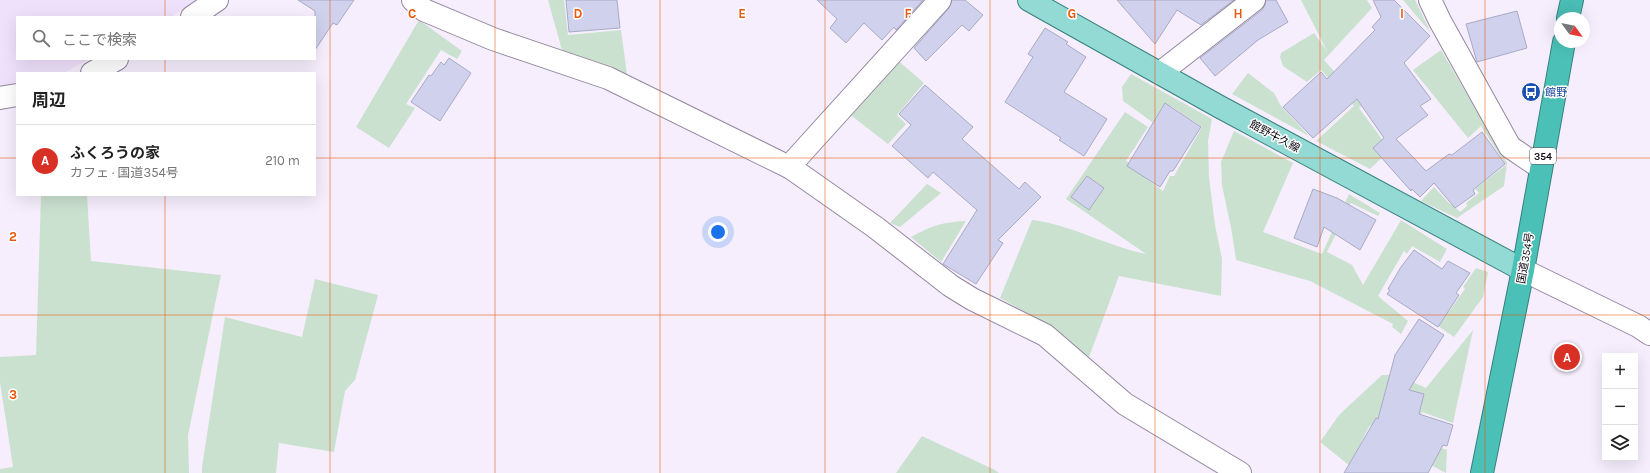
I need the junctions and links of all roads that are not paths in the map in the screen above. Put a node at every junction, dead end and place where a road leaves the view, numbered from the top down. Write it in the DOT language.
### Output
graph roads {
  1 [pos="217,0"];
  2 [pos="413,0"];
  3 [pos="940,0"];
  4 [pos="1029,0"];
  5 [pos="1254,0"];
  6 [pos="1430,0"];
  7 [pos="1572,0"];
  8 [pos="1569,12"];
  9 [pos="193,16"];
  10 [pos="1563,48"];
  11 [pos="115,60"];
  12 [pos="94,72"];
  13 [pos="1160,73"];
  14 [pos="16,95"];
  15 [pos="0,98"];
  16 [pos="791,168"];
  17 [pos="1541,168"];
  18 [pos="1523,270"];
  19 [pos="1650,334"];
  20 [pos="1240,473"];
  21 [pos="1482,473"];
  1 -- 9 [label="street"];
  2 -- 16 [label="street"];
  3 -- 16 [label="street"];
  4 -- 13 [label="main road, 館野牛久線"];
  5 -- 13 [label="street"];
  6 -- 17 [label="street"];
  7 -- 8 [label="highway"];
  10 -- 17 [label="highway, 国道354号 / 354"];
  11 -- 12 [label="street"];
  13 -- 18 [label="main road, 館野牛久線"];
  14 -- 15 [label="street"];
  16 -- 20 [label="street"];
  17 -- 18 [label="highway, 国道354号 / 354"];
  18 -- 19 [label="street"];
  18 -- 21 [label="highway, 国道354号 / 354"];
}
